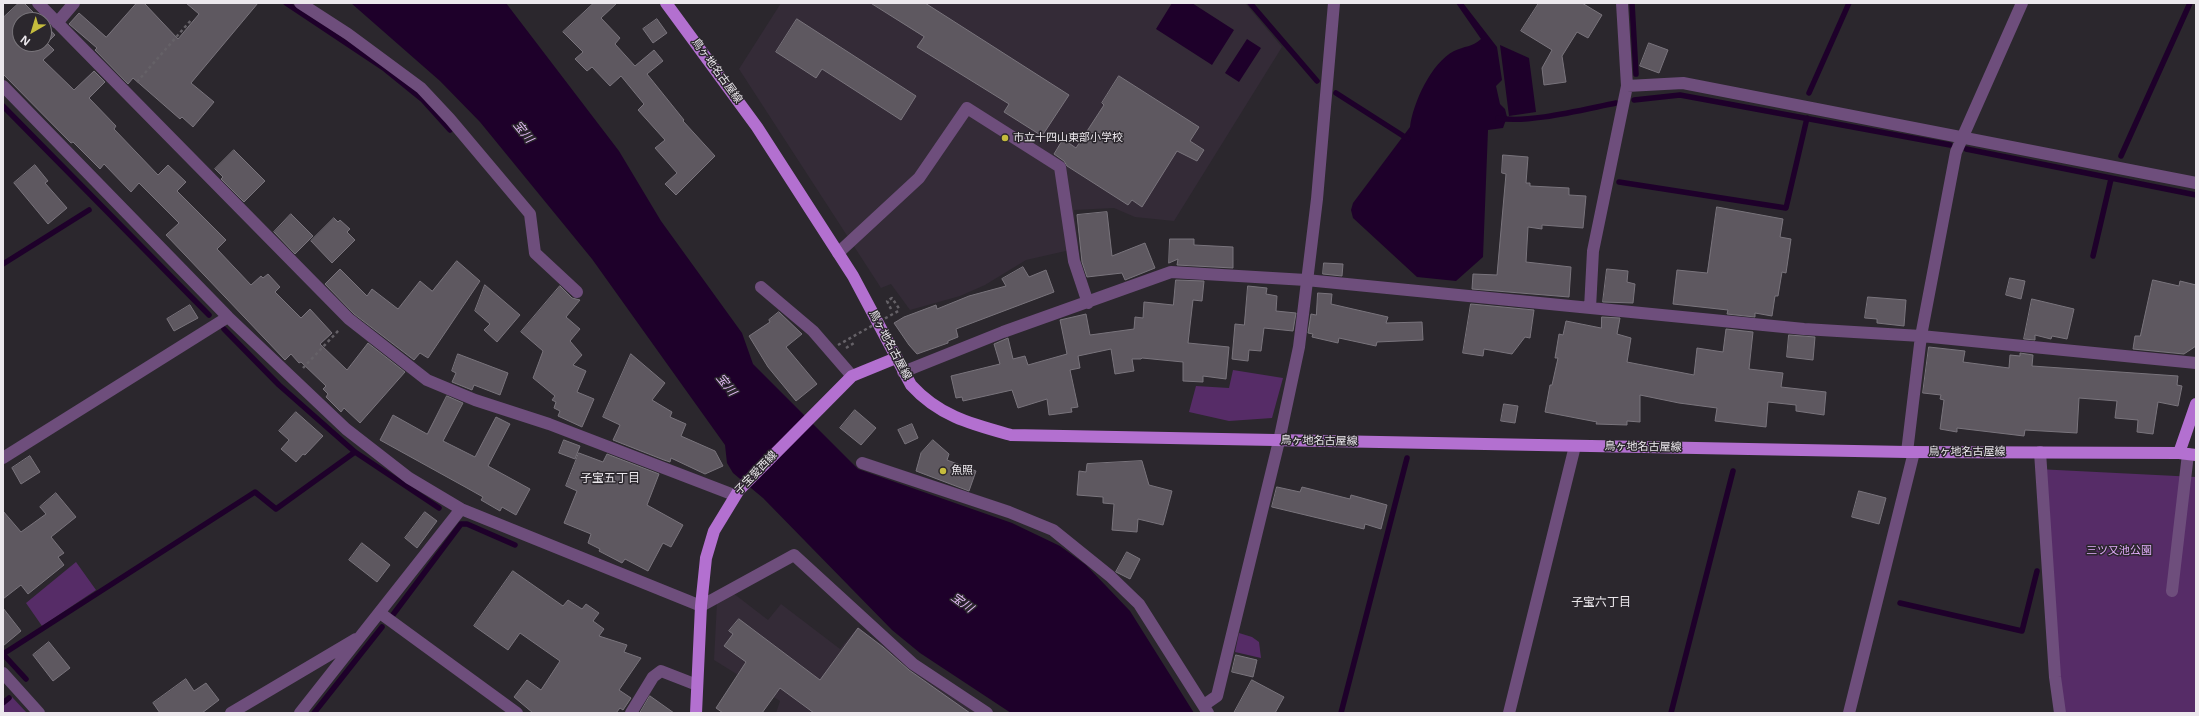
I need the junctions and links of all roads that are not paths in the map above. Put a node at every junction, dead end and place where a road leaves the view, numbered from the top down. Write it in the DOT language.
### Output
graph roads {
  1 [pos="38,3"];
  2 [pos="74,3"];
  3 [pos="300,3"];
  4 [pos="666,3"];
  5 [pos="1334,3"];
  6 [pos="1622,3"];
  7 [pos="2022,3"];
  8 [pos="57,23"];
  9 [pos="3,86"];
  10 [pos="1627,86"];
  11 [pos="1963,138"];
  12 [pos="2196,183"];
  13 [pos="838,253"];
  14 [pos="1306,280"];
  15 [pos="761,287"];
  16 [pos="578,292"];
  17 [pos="1088,303"];
  18 [pos="1590,308"];
  19 [pos="228,317"];
  20 [pos="1922,336"];
  21 [pos="896,358"];
  22 [pos="2196,363"];
  23 [pos="903,372"];
  24 [pos="852,376"];
  25 [pos="2196,404"];
  26 [pos="1279,440"];
  27 [pos="1575,446"];
  28 [pos="1910,452"];
  29 [pos="2040,452"];
  30 [pos="2188,454"];
  31 [pos="3,458"];
  32 [pos="862,463"];
  33 [pos="737,493"];
  34 [pos="461,508"];
  35 [pos="2172,591"];
  36 [pos="701,606"];
  37 [pos="380,613"];
  38 [pos="364,634"];
  39 [pos="3,673"];
  40 [pos="697,685"];
  41 [pos="1206,709"];
  42 [pos="39,713"];
  43 [pos="231,713"];
  44 [pos="300,713"];
  45 [pos="517,713"];
  46 [pos="631,713"];
  47 [pos="696,713"];
  48 [pos="987,713"];
  49 [pos="1509,713"];
  50 [pos="1849,713"];
  51 [pos="2060,713"];
  1 -- 8 [label="street"];
  2 -- 8 [label="street"];
  3 -- 16 [label="street"];
  4 -- 13 [label="main road, 鳥ヶ地名古屋線"];
  5 -- 14 [label="street"];
  6 -- 10 [label="street"];
  7 -- 11 [label="street"];
  8 -- 33 [label="street"];
  9 -- 19 [label="street"];
  10 -- 11 [label="street"];
  10 -- 18 [label="street"];
  11 -- 12 [label="street"];
  11 -- 20 [label="street"];
  13 -- 17 [label="street"];
  13 -- 21 [label="main road, 鳥ヶ地名古屋線"];
  14 -- 17 [label="street"];
  14 -- 18 [label="street"];
  14 -- 26 [label="street"];
  15 -- 24 [label="street"];
  17 -- 23 [label="street"];
  18 -- 20 [label="street"];
  19 -- 31 [label="street"];
  19 -- 34 [label="street"];
  20 -- 22 [label="street"];
  20 -- 28 [label="street"];
  21 -- 23 [label="main road, 鳥ヶ地名古屋線"];
  21 -- 24 [label="main road, 子宝愛西線"];
  23 -- 26 [label="main road, 鳥ヶ地名古屋線"];
  24 -- 33 [label="main road, 子宝愛西線"];
  25 -- 30 [label="main road"];
  26 -- 27 [label="main road, 鳥ヶ地名古屋線"];
  26 -- 41 [label="street"];
  27 -- 28 [label="main road, 鳥ヶ地名古屋線"];
  27 -- 49 [label="street"];
  28 -- 29 [label="main road, 鳥ヶ地名古屋線"];
  28 -- 50 [label="street"];
  29 -- 30 [label="main road, 鳥ヶ地名古屋線"];
  29 -- 51 [label="street"];
  30 -- 35 [label="street"];
  32 -- 41 [label="street"];
  33 -- 36 [label="main road, 子宝愛西線"];
  34 -- 36 [label="street"];
  34 -- 37 [label="street"];
  36 -- 40 [label="main road, 子宝愛西線"];
  36 -- 48 [label="street"];
  37 -- 38 [label="street"];
  37 -- 45 [label="street"];
  38 -- 43 [label="street"];
  38 -- 44 [label="street"];
  39 -- 42 [label="street"];
  40 -- 46 [label="street"];
  40 -- 47 [label="main road, 子宝愛西線"];
}
